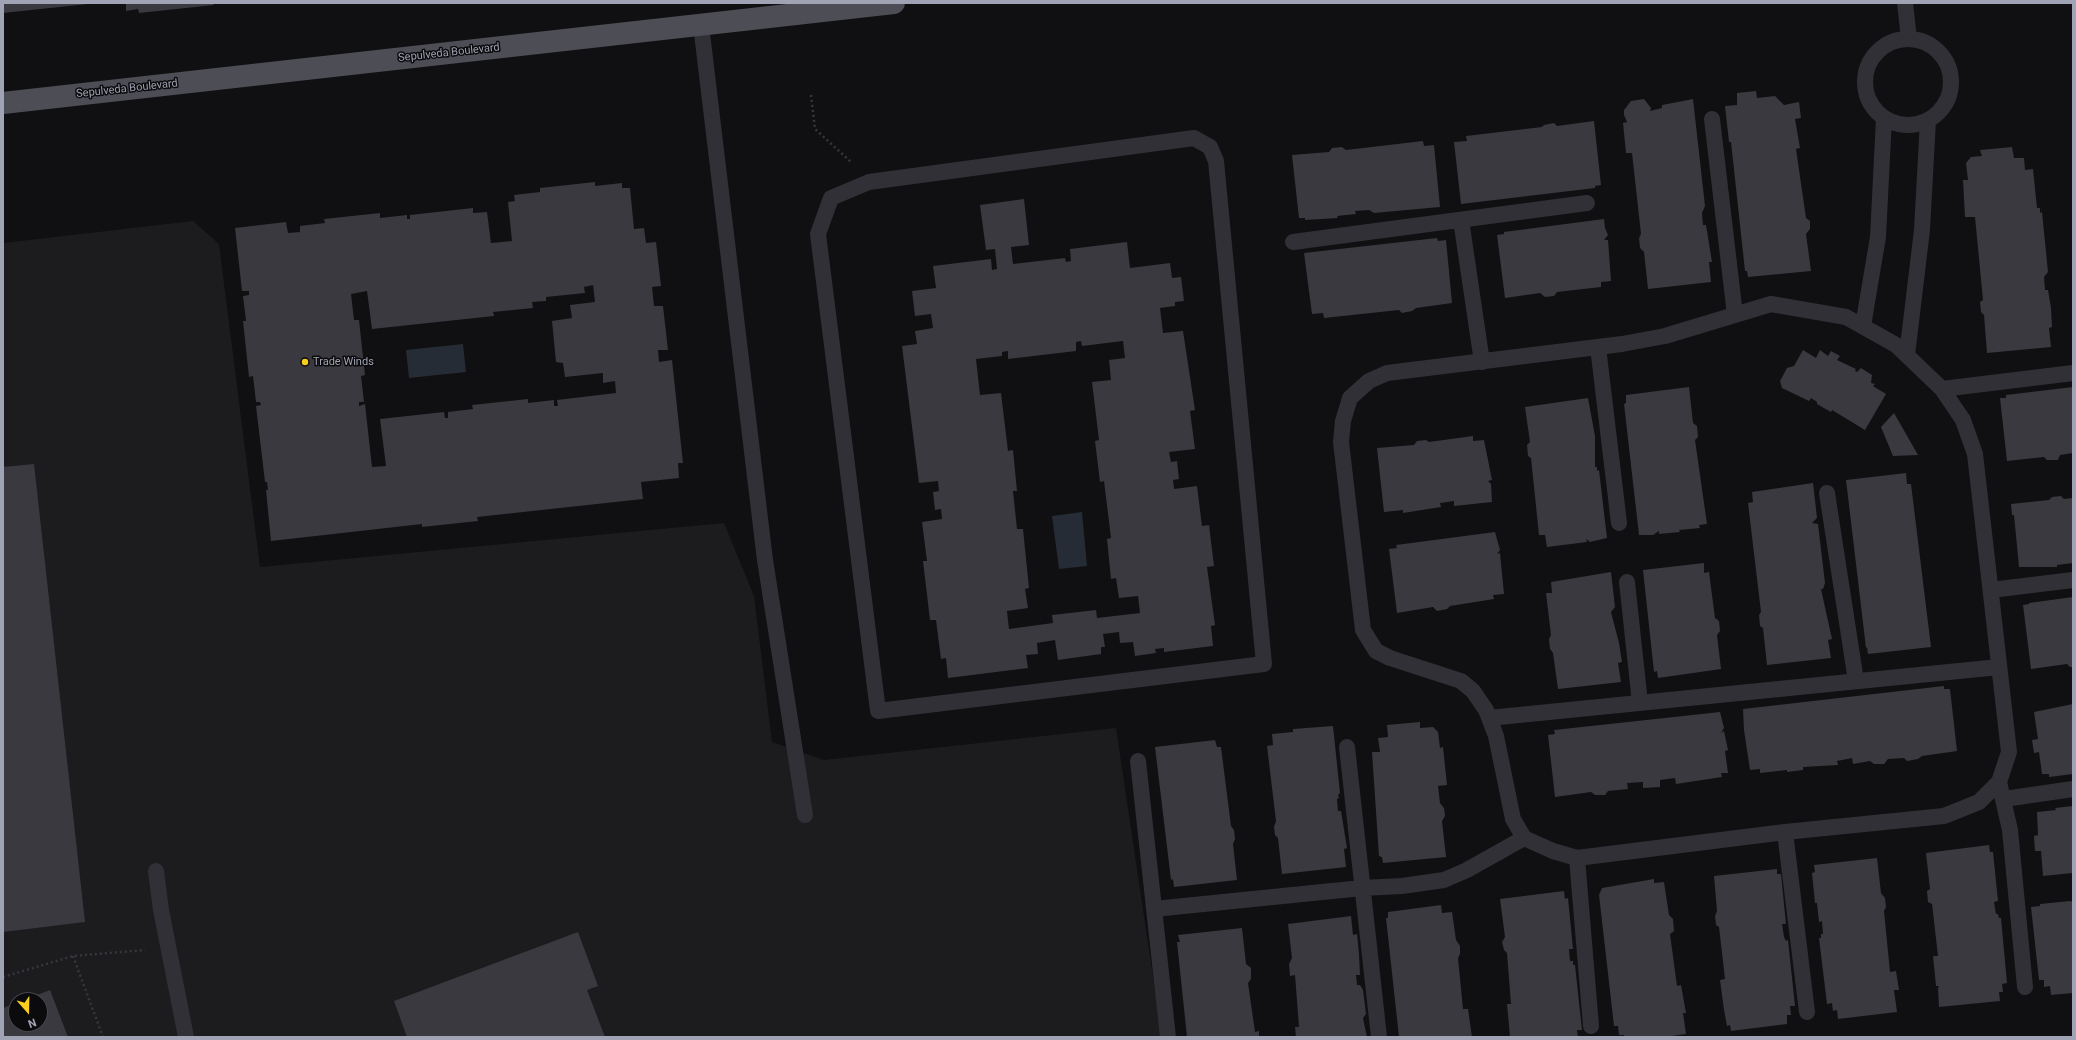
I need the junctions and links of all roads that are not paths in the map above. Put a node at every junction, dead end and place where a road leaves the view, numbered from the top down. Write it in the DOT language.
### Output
graph roads {
  1 [pos="889,3"];
  2 [pos="1905,3"];
  3 [pos="701,25"];
  4 [pos="1909,39"];
  5 [pos="3,103"];
  6 [pos="1884,118"];
  7 [pos="1712,119"];
  8 [pos="1928,120"];
  9 [pos="1071,155"];
  10 [pos="1587,203"];
  11 [pos="1461,220"];
  12 [pos="1293,242"];
  13 [pos="1736,314"];
  14 [pos="1863,326"];
  15 [pos="1598,347"];
  16 [pos="1907,356"];
  17 [pos="1482,362"];
  18 [pos="2073,373"];
  19 [pos="1942,389"];
  20 [pos="1827,493"];
  21 [pos="1619,522"];
  22 [pos="2073,580"];
  23 [pos="1627,582"];
  24 [pos="1991,590"];
  25 [pos="1999,667"];
  26 [pos="1856,681"];
  27 [pos="1640,703"];
  28 [pos="1489,718"];
  29 [pos="1347,747"];
  30 [pos="1138,761"];
  31 [pos="1999,782"];
  32 [pos="2073,789"];
  33 [pos="2004,799"];
  34 [pos="805,815"];
  35 [pos="1785,832"];
  36 [pos="1524,838"];
  37 [pos="1577,858"];
  38 [pos="156,871"];
  39 [pos="1362,888"];
  40 [pos="1154,909"];
  41 [pos="2024,987"];
  42 [pos="1807,1012"];
  43 [pos="1592,1026"];
  44 [pos="186,1037"];
  45 [pos="1168,1037"];
  46 [pos="1379,1037"];
  1 -- 3 [label="main road, Sepulveda Boulevard"];
  2 -- 4 [label="lane"];
  3 -- 5 [label="main road, Sepulveda Boulevard"];
  3 -- 34 [label="lane"];
  4 -- 6 [label="lane"];
  4 -- 8 [label="lane"];
  6 -- 8 [label="lane"];
  6 -- 14 [label="lane"];
  7 -- 13 [label="lane"];
  8 -- 16 [label="lane"];
  9 -- 9 [label="lane"];
  10 -- 11 [label="lane"];
  11 -- 12 [label="lane"];
  11 -- 17 [label="lane"];
  13 -- 14 [label="lane"];
  13 -- 15 [label="lane"];
  14 -- 16 [label="lane"];
  15 -- 17 [label="lane"];
  15 -- 21 [label="lane"];
  16 -- 19 [label="lane"];
  17 -- 28 [label="lane"];
  18 -- 19 [label="lane"];
  19 -- 24 [label="lane"];
  20 -- 26 [label="lane"];
  22 -- 24 [label="lane"];
  23 -- 27 [label="lane"];
  24 -- 25 [label="lane"];
  25 -- 26 [label="lane"];
  25 -- 31 [label="lane"];
  26 -- 27 [label="lane"];
  27 -- 28 [label="lane"];
  28 -- 36 [label="lane"];
  29 -- 39 [label="lane"];
  30 -- 40 [label="lane"];
  31 -- 33 [label="lane"];
  31 -- 35 [label="lane"];
  32 -- 33 [label="lane"];
  33 -- 41 [label="lane"];
  35 -- 37 [label="lane"];
  35 -- 42 [label="lane"];
  36 -- 37 [label="lane"];
  36 -- 39 [label="lane"];
  37 -- 43 [label="lane"];
  38 -- 44 [label="lane"];
  39 -- 40 [label="lane"];
  39 -- 46 [label="lane"];
  40 -- 45 [label="lane"];
}
